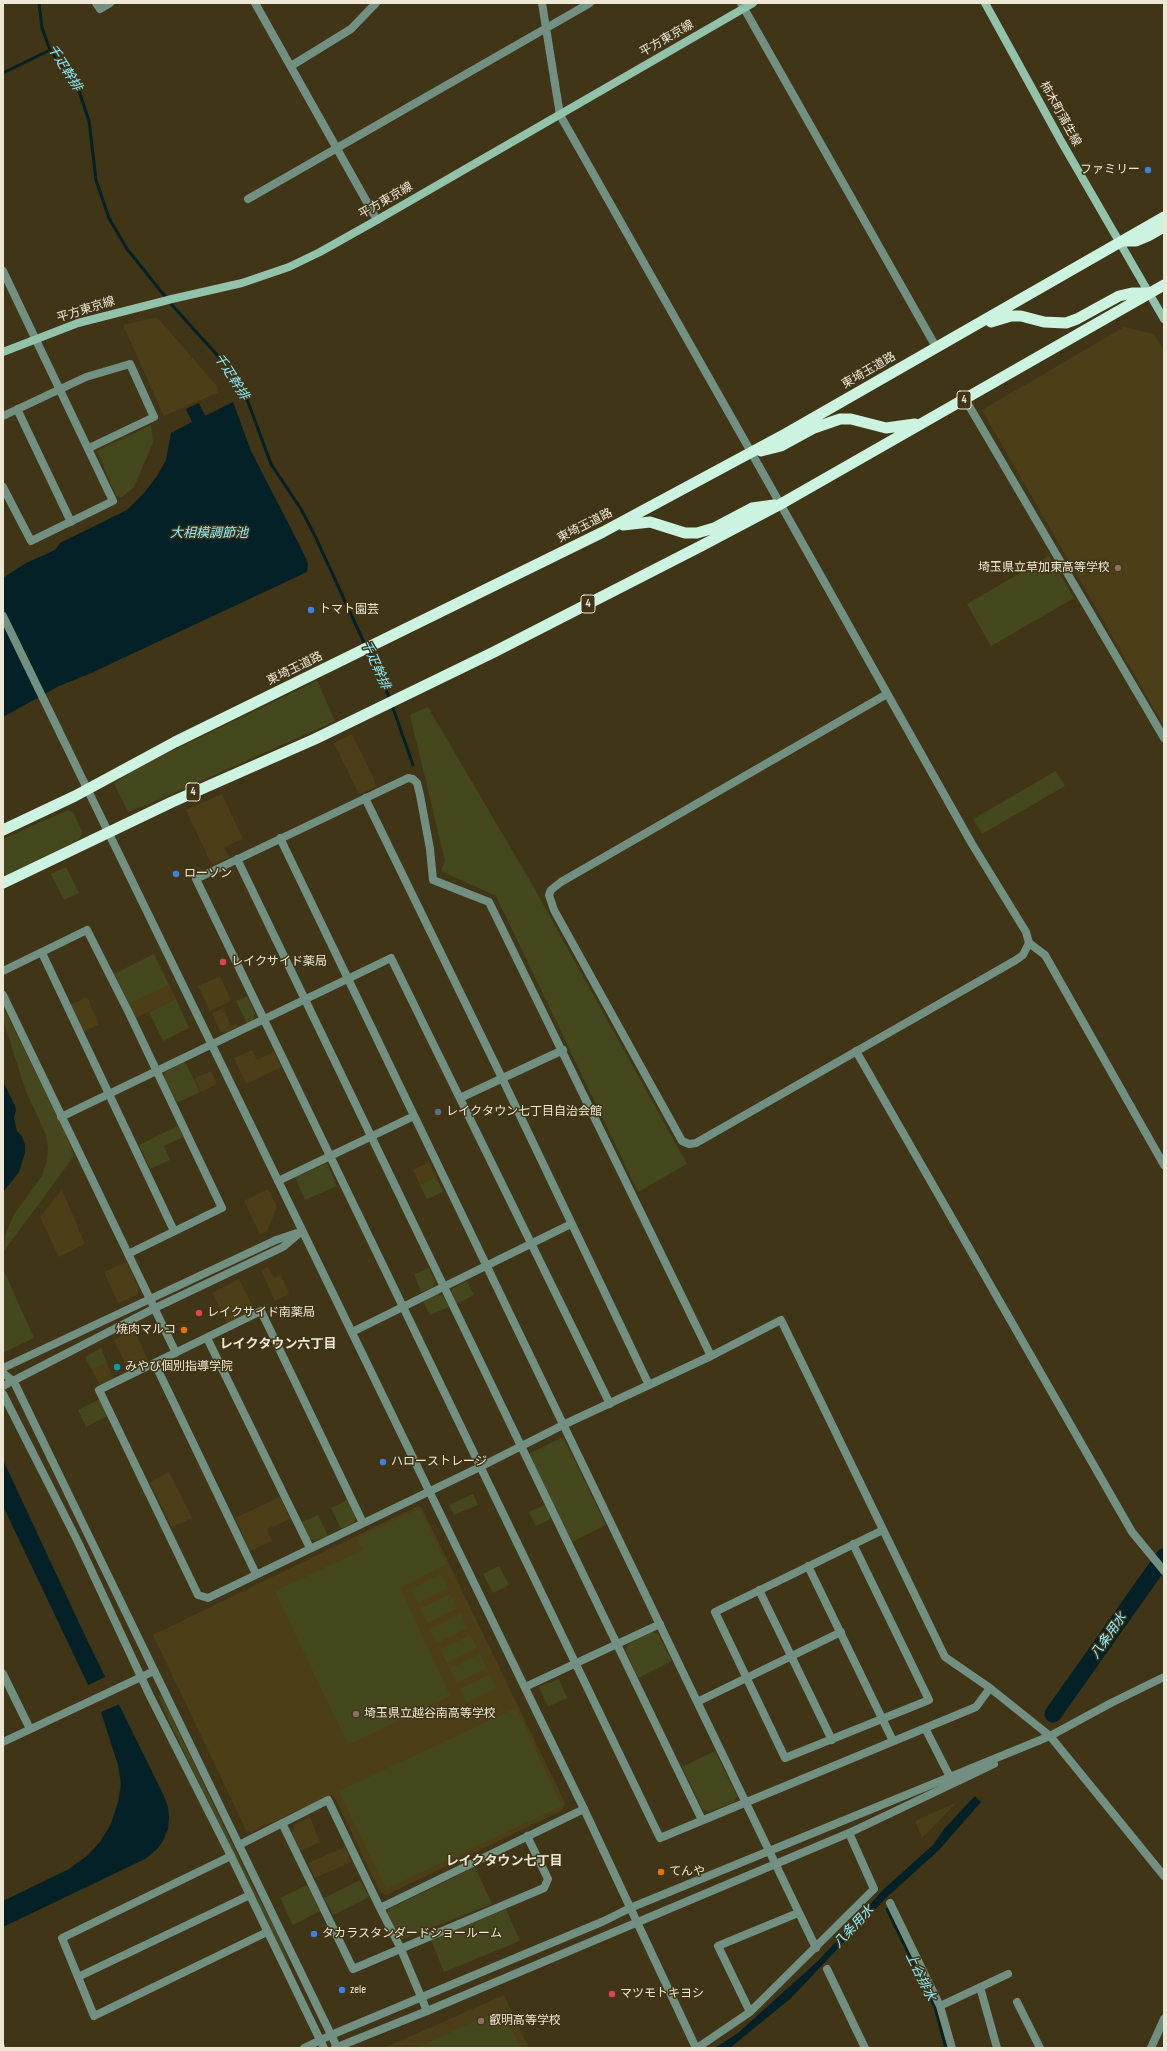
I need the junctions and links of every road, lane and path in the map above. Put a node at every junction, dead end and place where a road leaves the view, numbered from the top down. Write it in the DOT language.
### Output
graph roads {
  1 [pos="96,3"];
  2 [pos="110,3"];
  3 [pos="255,3"];
  4 [pos="376,3"];
  5 [pos="542,3"];
  6 [pos="590,3"];
  7 [pos="753,3"];
  8 [pos="985,3"];
  9 [pos="742,6"];
  10 [pos="546,28"];
  11 [pos="291,66"];
  12 [pos="560,115"];
  13 [pos="338,148"];
  14 [pos="248,199"];
  15 [pos="1164,217"];
  16 [pos="377,220"];
  17 [pos="1164,227"];
  18 [pos="1119,242"];
  19 [pos="3,271"];
  20 [pos="1164,285"];
  21 [pos="1149,294"];
  22 [pos="1164,319"];
  23 [pos="965,331"];
  24 [pos="36,339"];
  25 [pos="936,347"];
  26 [pos="3,352"];
  27 [pos="60,388"];
  28 [pos="965,399"];
  29 [pos="17,409"];
  30 [pos="3,416"];
  31 [pos="930,418"];
  32 [pos="89,448"];
  33 [pos="751,452"];
  34 [pos="3,487"];
  35 [pos="779,505"];
  36 [pos="71,522"];
  37 [pos="603,532"];
  38 [pos="3,616"];
  39 [pos="887,694"];
  40 [pos="1164,738"];
  41 [pos="87,789"];
  42 [pos="365,798"];
  43 [pos="3,830"];
  44 [pos="109,832"];
  45 [pos="280,838"];
  46 [pos="237,859"];
  47 [pos="3,883"];
  48 [pos="1029,943"];
  49 [pos="42,953"];
  50 [pos="3,971"];
  51 [pos="346,979"];
  52 [pos="3,995"];
  53 [pos="304,1000"];
  54 [pos="263,1019"];
  55 [pos="212,1044"];
  56 [pos="562,1050"];
  57 [pos="856,1051"];
  58 [pos="156,1070"];
  59 [pos="502,1078"];
  60 [pos="108,1094"];
  61 [pos="460,1098"];
  62 [pos="414,1116"];
  63 [pos="61,1117"];
  64 [pos="371,1136"];
  65 [pos="330,1155"];
  66 [pos="1164,1165"];
  67 [pos="278,1181"];
  68 [pos="571,1224"];
  69 [pos="174,1231"];
  70 [pos="302,1231"];
  71 [pos="531,1244"];
  72 [pos="128,1254"];
  73 [pos="486,1266"];
  74 [pos="444,1286"];
  75 [pos="150,1299"];
  76 [pos="402,1307"];
  77 [pos="155,1308"];
  78 [pos="352,1332"];
  79 [pos="208,1338"];
  80 [pos="176,1353"];
  81 [pos="711,1356"];
  82 [pos="155,1364"];
  83 [pos="3,1368"];
  84 [pos="3,1373"];
  85 [pos="14,1382"];
  86 [pos="649,1385"];
  87 [pos="3,1386"];
  88 [pos="3,1394"];
  89 [pos="610,1404"];
  90 [pos="563,1426"];
  91 [pos="520,1446"];
  92 [pos="480,1467"];
  93 [pos="429,1492"];
  94 [pos="363,1523"];
  95 [pos="883,1530"];
  96 [pos="853,1544"];
  97 [pos="310,1548"];
  98 [pos="808,1566"];
  99 [pos="1163,1570"];
  100 [pos="256,1574"];
  101 [pos="759,1590"];
  102 [pos="660,1624"];
  103 [pos="841,1632"];
  104 [pos="616,1644"];
  105 [pos="792,1656"];
  106 [pos="575,1663"];
  107 [pos="154,1671"];
  108 [pos="3,1674"];
  109 [pos="141,1677"];
  110 [pos="1164,1677"];
  111 [pos="747,1678"];
  112 [pos="524,1687"];
  113 [pos="990,1688"];
  114 [pos="697,1702"];
  115 [pos="884,1719"];
  116 [pos="925,1728"];
  117 [pos="30,1729"];
  118 [pos="1050,1736"];
  119 [pos="832,1740"];
  120 [pos="893,1741"];
  121 [pos="3,1742"];
  122 [pos="950,1777"];
  123 [pos="746,1803"];
  124 [pos="584,1809"];
  125 [pos="702,1820"];
  126 [pos="282,1823"];
  127 [pos="849,1833"];
  128 [pos="527,1836"];
  129 [pos="239,1845"];
  130 [pos="770,1851"];
  131 [pos="231,1856"];
  132 [pos="776,1864"];
  133 [pos="1164,1876"];
  134 [pos="250,1895"];
  135 [pos="890,1903"];
  136 [pos="380,1908"];
  137 [pos="630,1908"];
  138 [pos="798,1913"];
  139 [pos="636,1921"];
  140 [pos="267,1932"];
  141 [pos="400,1947"];
  142 [pos="816,1948"];
  143 [pos="827,1969"];
  144 [pos="1008,1974"];
  145 [pos="78,1977"];
  146 [pos="980,1987"];
  147 [pos="422,1998"];
  148 [pos="1017,2002"];
  149 [pos="940,2006"];
  150 [pos="427,2011"];
  151 [pos="750,2012"];
  152 [pos="1164,2018"];
  153 [pos="331,2035"];
  154 [pos="322,2044"];
  155 [pos="304,2048"];
  156 [pos="336,2048"];
  157 [pos="697,2048"];
  158 [pos="865,2048"];
  159 [pos="952,2048"];
  160 [pos="997,2048"];
  161 [pos="1040,2048"];
  162 [pos="1151,2048"];
  1 -- 2 [label="street"];
  3 -- 11 [label="street"];
  4 -- 11 [label="street"];
  5 -- 10 [label="street"];
  6 -- 10 [label="street"];
  7 -- 9 [label="main road, 平方東京線"];
  8 -- 18 [label="main road, 柿木町蒲生線"];
  9 -- 12 [label="main road, 平方東京線"];
  9 -- 25 [label="street"];
  10 -- 12 [label="street"];
  10 -- 13 [label="street"];
  11 -- 13 [label="street"];
  12 -- 16 [label="main road, 平方東京線"];
  12 -- 33 [label="street"];
  13 -- 14 [label="street"];
  13 -- 16 [label="street"];
  15 -- 18 [label="highway, 東埼玉道路 / 4"];
  16 -- 24 [label="main road, 平方東京線"];
  17 -- 18 [label="highway, 4"];
  18 -- 21 [label="main road, 柿木町蒲生線"];
  18 -- 23 [label="highway, 東埼玉道路 / 4"];
  19 -- 24 [label="street"];
  20 -- 21 [label="highway, 4"];
  21 -- 22 [label="main road, 柿木町蒲生線"];
  21 -- 23 [label="highway, 4"];
  21 -- 28 [label="highway, 4"];
  23 -- 25 [label="highway, 東埼玉道路 / 4"];
  24 -- 26 [label="main road, 平方東京線"];
  24 -- 27 [label="street"];
  25 -- 33 [label="highway, 東埼玉道路 / 4"];
  27 -- 29 [label="street"];
  27 -- 32 [label="street"];
  27 -- 32 [label="street"];
  28 -- 31 [label="highway, 4"];
  28 -- 40 [label="street"];
  29 -- 30 [label="street"];
  29 -- 36 [label="street"];
  31 -- 33 [label="highway, 4"];
  31 -- 35 [label="highway, 4"];
  32 -- 36 [label="street"];
  33 -- 35 [label="street"];
  33 -- 37 [label="highway, 東埼玉道路 / 4"];
  34 -- 36 [label="street"];
  35 -- 37 [label="highway, 4"];
  35 -- 39 [label="street"];
  35 -- 44 [label="highway, 4"];
  37 -- 41 [label="highway, 東埼玉道路 / 4"];
  38 -- 41 [label="street"];
  39 -- 48 [label="street"];
  39 -- 57 [label="street"];
  41 -- 43 [label="highway, 東埼玉道路 / 4"];
  41 -- 44 [label="street"];
  42 -- 45 [label="street"];
  42 -- 56 [label="street"];
  42 -- 59 [label="street"];
  44 -- 47 [label="highway, 4"];
  44 -- 55 [label="street"];
  45 -- 46 [label="street"];
  45 -- 51 [label="street"];
  46 -- 53 [label="street"];
  46 -- 54 [label="street"];
  48 -- 57 [label="street"];
  48 -- 66 [label="street"];
  49 -- 50 [label="street"];
  49 -- 58 [label="street"];
  49 -- 60 [label="street"];
  51 -- 53 [label="street"];
  51 -- 61 [label="street"];
  51 -- 62 [label="street"];
  52 -- 63 [label="street"];
  53 -- 54 [label="street"];
  53 -- 64 [label="street"];
  54 -- 55 [label="street"];
  54 -- 65 [label="street"];
  55 -- 58 [label="street"];
  55 -- 67 [label="street"];
  56 -- 59 [label="street"];
  56 -- 81 [label="street"];
  57 -- 99 [label="street"];
  58 -- 60 [label="street"];
  58 -- 69 [label="street"];
  59 -- 61 [label="street"];
  59 -- 68 [label="street"];
  60 -- 63 [label="street"];
  60 -- 69 [label="street"];
  61 -- 71 [label="street"];
  62 -- 64 [label="street"];
  62 -- 73 [label="street"];
  63 -- 72 [label="street"];
  64 -- 65 [label="street"];
  64 -- 74 [label="street"];
  65 -- 67 [label="street"];
  65 -- 76 [label="street"];
  67 -- 70 [label="street"];
  68 -- 71 [label="street"];
  68 -- 86 [label="street"];
  69 -- 72 [label="street"];
  70 -- 75 [label="street"];
  70 -- 77 [label="street"];
  70 -- 78 [label="street"];
  71 -- 73 [label="street"];
  71 -- 89 [label="street"];
  72 -- 75 [label="street"];
  73 -- 74 [label="street"];
  73 -- 90 [label="street"];
  74 -- 76 [label="street"];
  74 -- 91 [label="street"];
  75 -- 77 [label="street"];
  75 -- 83 [label="street"];
  76 -- 78 [label="street"];
  76 -- 92 [label="street"];
  77 -- 80 [label="street"];
  77 -- 85 [label="street"];
  78 -- 93 [label="street"];
  79 -- 80 [label="street"];
  79 -- 94 [label="street"];
  79 -- 97 [label="street"];
  80 -- 82 [label="street"];
  81 -- 86 [label="street"];
  81 -- 95 [label="street"];
  82 -- 100 [label="street"];
  82 -- 100 [label="street"];
  84 -- 85 [label="street"];
  85 -- 87 [label="street"];
  85 -- 107 [label="street"];
  86 -- 89 [label="street"];
  88 -- 109 [label="street"];
  89 -- 90 [label="street"];
  90 -- 91 [label="street"];
  90 -- 102 [label="street"];
  91 -- 92 [label="street"];
  91 -- 104 [label="street"];
  92 -- 93 [label="street"];
  92 -- 106 [label="street"];
  93 -- 94 [label="street"];
  93 -- 112 [label="street"];
  94 -- 97 [label="street"];
  95 -- 96 [label="street"];
  95 -- 113 [label="street"];
  96 -- 98 [label="street"];
  96 -- 115 [label="street"];
  97 -- 100 [label="street"];
  98 -- 101 [label="street"];
  98 -- 103 [label="street"];
  101 -- 105 [label="street"];
  101 -- 111 [label="street"];
  102 -- 104 [label="street"];
  102 -- 114 [label="street"];
  103 -- 105 [label="street"];
  103 -- 115 [label="street"];
  104 -- 106 [label="street"];
  104 -- 125 [label="street"];
  105 -- 111 [label="street"];
  105 -- 119 [label="street"];
  106 -- 112 [label="street"];
  106 -- 125 [label="street"];
  107 -- 109 [label="street"];
  107 -- 129 [label="street"];
  108 -- 117 [label="street"];
  109 -- 117 [label="street"];
  109 -- 131 [label="street"];
  110 -- 118 [label="street"];
  111 -- 114 [label="street"];
  111 -- 119 [label="street"];
  112 -- 124 [label="street"];
  113 -- 116 [label="street"];
  113 -- 118 [label="street"];
  114 -- 123 [label="street"];
  115 -- 119 [label="street"];
  115 -- 120 [label="street"];
  116 -- 120 [label="street"];
  116 -- 122 [label="street"];
  117 -- 121 [label="street"];
  118 -- 122 [label="street"];
  118 -- 127 [label="street"];
  118 -- 133 [label="street"];
  120 -- 123 [label="street"];
  122 -- 130 [label="street"];
  123 -- 125 [label="street"];
  123 -- 130 [label="street"];
  124 -- 128 [label="street"];
  124 -- 137 [label="street"];
  126 -- 129 [label="street"];
  126 -- 136 [label="street"];
  126 -- 141 [label="street"];
  127 -- 132 [label="street"];
  127 -- 142 [label="street"];
  128 -- 136 [label="street"];
  128 -- 141 [label="street"];
  129 -- 153 [label="street"];
  130 -- 132 [label="street"];
  130 -- 137 [label="street"];
  131 -- 134 [label="street"];
  131 -- 145 [label="street"];
  132 -- 138 [label="street"];
  132 -- 139 [label="street"];
  134 -- 140 [label="street"];
  134 -- 145 [label="street"];
  135 -- 149 [label="street"];
  136 -- 141 [label="street"];
  137 -- 139 [label="street"];
  137 -- 147 [label="street"];
  138 -- 142 [label="street"];
  138 -- 151 [label="street"];
  139 -- 150 [label="street"];
  139 -- 157 [label="street"];
  140 -- 145 [label="street"];
  140 -- 154 [label="street"];
  141 -- 147 [label="street"];
  142 -- 151 [label="street"];
  143 -- 158 [label="street"];
  144 -- 146 [label="street"];
  146 -- 149 [label="street"];
  146 -- 160 [label="street"];
  147 -- 150 [label="street"];
  147 -- 153 [label="street"];
  148 -- 161 [label="street"];
  149 -- 159 [label="street"];
  150 -- 156 [label="street"];
  151 -- 157 [label="street"];
  152 -- 162 [label="street"];
  153 -- 154 [label="street"];
  153 -- 156 [label="street"];
  154 -- 155 [label="street"];
}
